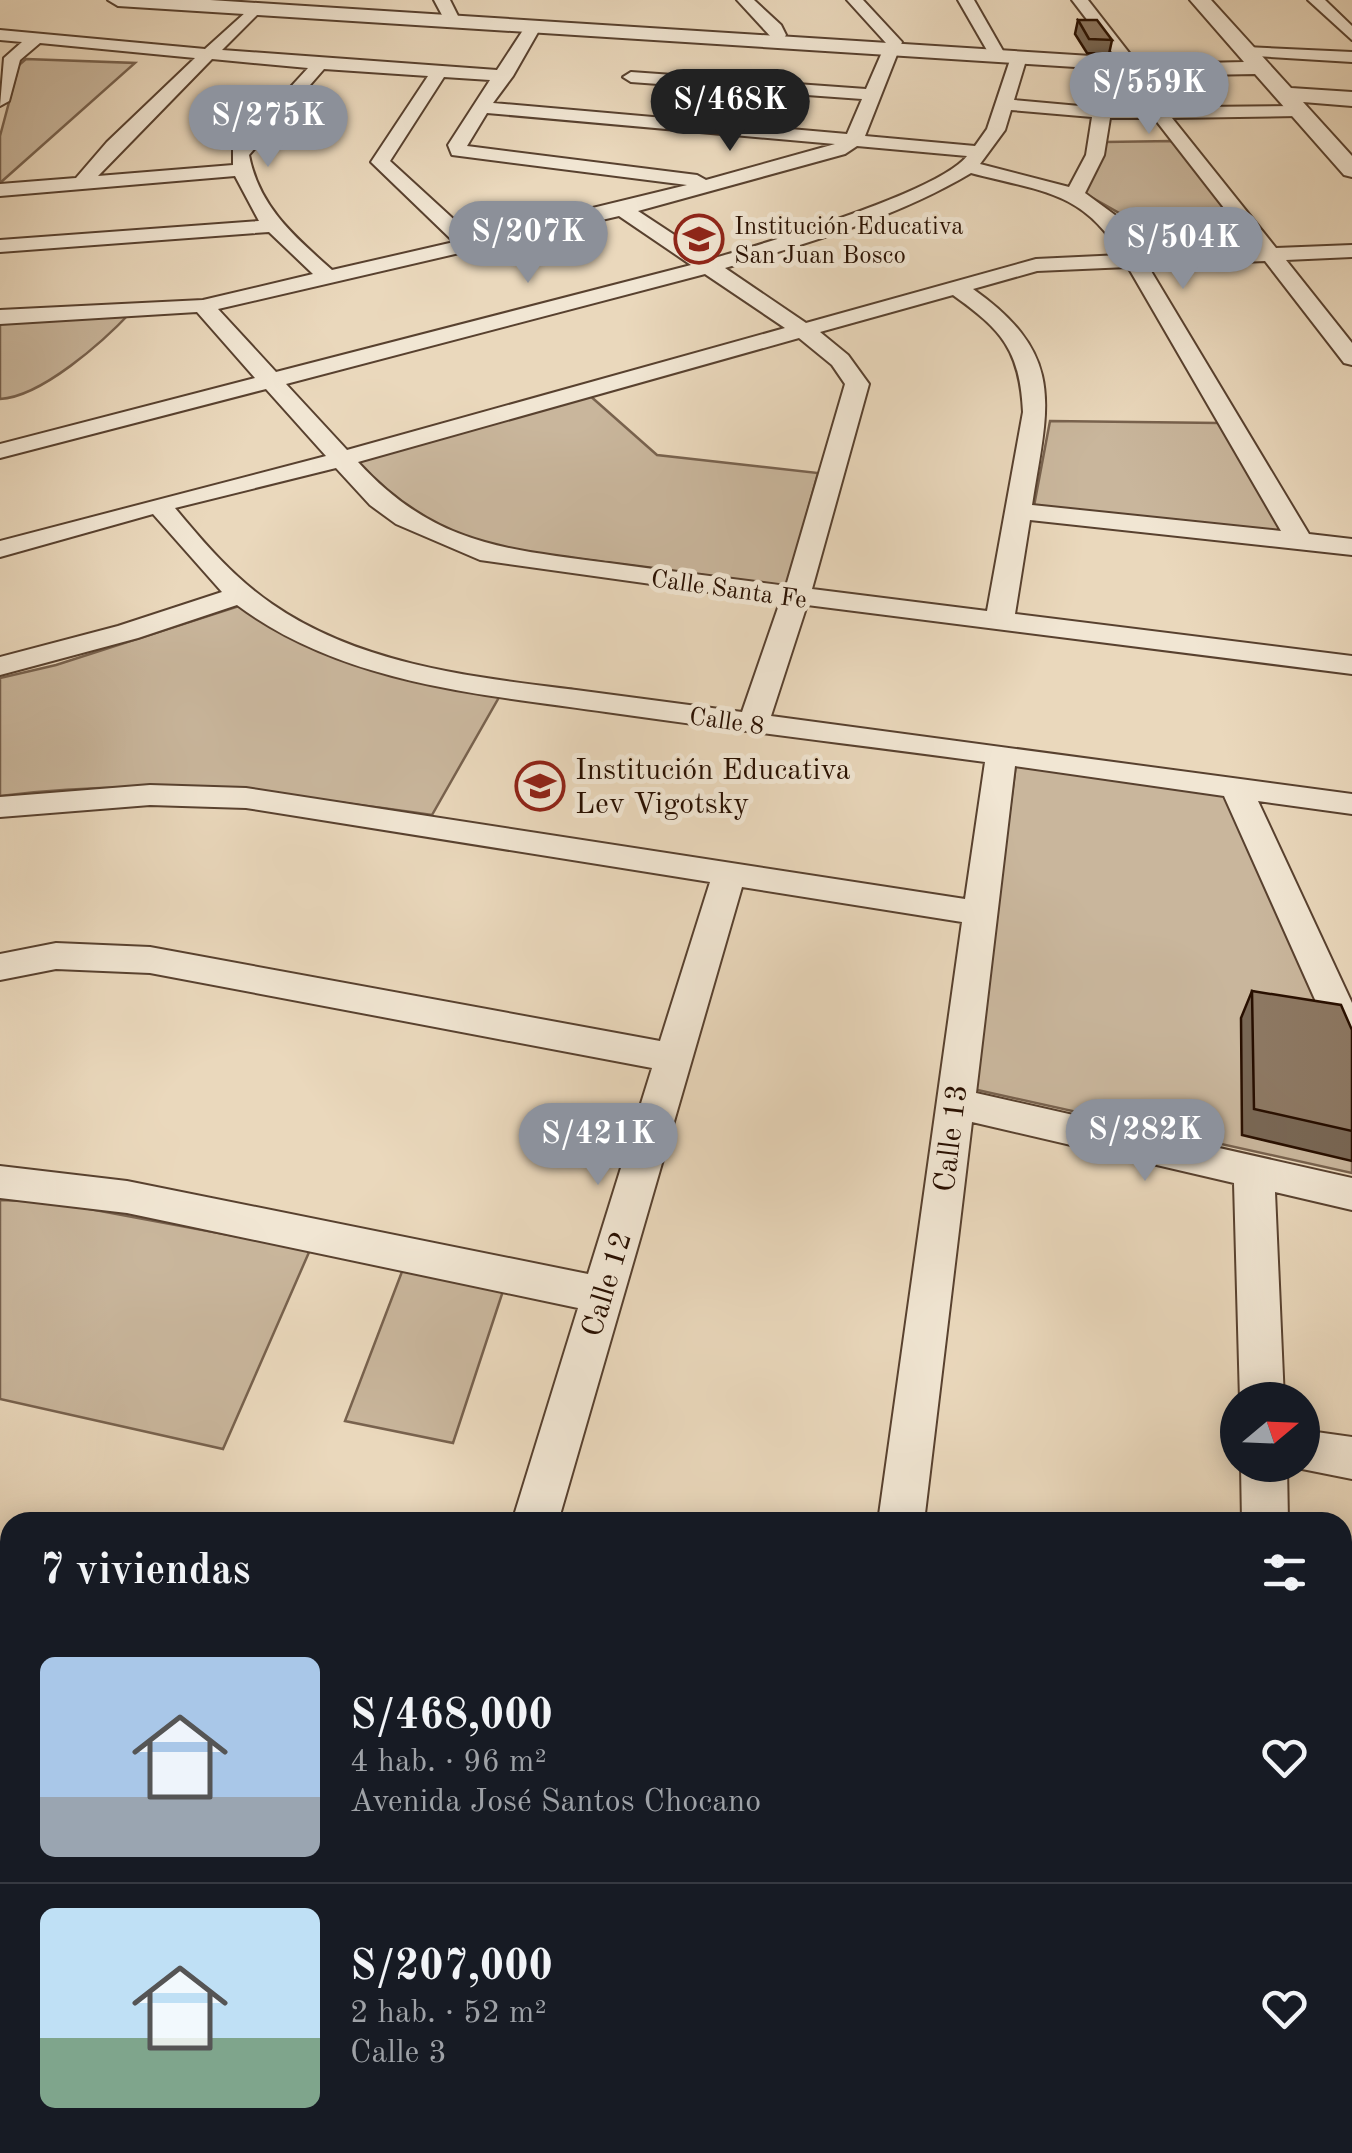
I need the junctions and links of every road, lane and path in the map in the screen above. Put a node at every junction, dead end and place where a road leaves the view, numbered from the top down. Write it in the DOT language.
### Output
graph roads {
  1 [pos="118,0"];
  2 [pos="200,0"];
  3 [pos="745,0"];
  4 [pos="855,0"];
  5 [pos="966,0"];
  6 [pos="1080,0"];
  7 [pos="1200,0"];
  8 [pos="1316,0"];
  9 [pos="256,8"];
  10 [pos="445,12"];
  11 [pos="1330,12"];
  12 [pos="1352,14"];
  13 [pos="533,28"];
  14 [pos="0,34"];
  15 [pos="649,35"];
  16 [pos="778,35"];
  17 [pos="1352,35"];
  18 [pos="38,37"];
  19 [pos="893,46"];
  20 [pos="1004,53"];
  21 [pos="210,54"];
  22 [pos="1352,57"];
  23 [pos="1124,58"];
  24 [pos="1253,61"];
  25 [pos="320,64"];
  26 [pos="438,72"];
  27 [pos="505,76"];
  28 [pos="623,88"];
  29 [pos="871,94"];
  30 [pos="1352,98"];
  31 [pos="0,102"];
  32 [pos="1291,103"];
  33 [pos="1004,104"];
  34 [pos="482,107"];
  35 [pos="1102,113"];
  36 [pos="1159,113"];
  37 [pos="605,118"];
  38 [pos="854,140"];
  39 [pos="974,160"];
  40 [pos="242,170"];
  41 [pos="1352,170"];
  42 [pos="715,182"];
  43 [pos="82,184"];
  44 [pos="0,190"];
  45 [pos="1075,194"];
  46 [pos="622,208"];
  47 [pos="272,226"];
  48 [pos="467,243"];
  49 [pos="0,246"];
  50 [pos="1352,251"];
  51 [pos="1273,254"];
  52 [pos="1132,260"];
  53 [pos="708,267"];
  54 [pos="327,276"];
  55 [pos="954,286"];
  56 [pos="203,306"];
  57 [pos="0,317"];
  58 [pos="804,332"];
  59 [pos="1352,358"];
  60 [pos="270,379"];
  61 [pos="0,451"];
  62 [pos="343,459"];
  63 [pos="159,504"];
  64 [pos="1018,511"];
  65 [pos="1299,540"];
  66 [pos="1352,546"];
  67 [pos="0,549"];
  68 [pos="238,596"];
  69 [pos="795,598"];
  70 [pos="1000,618"];
  71 [pos="1352,665"];
  72 [pos="0,666"];
  73 [pos="753,724"];
  74 [pos="1001,754"];
  75 [pos="1236,789"];
  76 [pos="1352,804"];
  77 [pos="0,808"];
  78 [pos="728,874"];
  79 [pos="978,913"];
  80 [pos="0,967"];
  81 [pos="1352,1042"];
  82 [pos="674,1058"];
  83 [pos="954,1103"];
  84 [pos="1254,1174"];
  85 [pos="0,1182"];
  86 [pos="1352,1194"];
  87 [pos="603,1295"];
  88 [pos="1261,1382"];
  89 [pos="1320,1453"];
  90 [pos="1352,1458"];
  91 [pos="1265,1482"];
  92 [pos="538,1512"];
  93 [pos="902,1512"];
  94 [pos="1266,1512"];
  1 -- 9 [label="street"];
  2 -- 10 [label="street"];
  3 -- 16 [label="street"];
  4 -- 19 [label="street"];
  5 -- 20 [label="street"];
  6 -- 23 [label="street"];
  7 -- 24 [label="street"];
  8 -- 11 [label="street"];
  9 -- 10 [label="street"];
  9 -- 21 [label="street"];
  10 -- 13 [label="street"];
  10 -- 16 [label="street"];
  11 -- 12 [label="street"];
  11 -- 17 [label="street"];
  13 -- 15 [label="street"];
  13 -- 27 [label="street"];
  14 -- 18 [label="street"];
  15 -- 19 [label="street"];
  15 -- 28 [label="street"];
  16 -- 19 [label="street"];
  18 -- 21 [label="street"];
  18 -- 31 [label="street"];
  19 -- 20 [label="street"];
  19 -- 29 [label="street"];
  20 -- 23 [label="street"];
  20 -- 24 [label="street"];
  20 -- 33 [label="street"];
  21 -- 25 [label="street"];
  21 -- 43 [label="street"];
  22 -- 24 [label="street"];
  23 -- 24 [label="street"];
  24 -- 32 [label="street"];
  25 -- 26 [label="street"];
  25 -- 40 [label="street"];
  26 -- 27 [label="street"];
  26 -- 48 [label="street"];
  27 -- 34 [label="street"];
  28 -- 29 [label="street"];
  28 -- 37 [label="street"];
  29 -- 38 [label="street"];
  30 -- 32 [label="street"];
  32 -- 36 [label="street"];
  32 -- 41 [label="street"];
  33 -- 35 [label="street"];
  33 -- 39 [label="street"];
  34 -- 37 [label="street"];
  34 -- 42 [label="street"];
  35 -- 36 [label="street"];
  35 -- 45 [label="street"];
  36 -- 51 [label="street"];
  37 -- 38 [label="street"];
  38 -- 39 [label="street"];
  38 -- 42 [label="street"];
  39 -- 45 [label="street"];
  39 -- 53 [label="street"];
  40 -- 43 [label="street"];
  40 -- 47 [label="street"];
  42 -- 46 [label="street"];
  43 -- 44 [label="street"];
  45 -- 52 [label="street"];
  46 -- 48 [label="street"];
  46 -- 53 [label="street"];
  47 -- 49 [label="street"];
  47 -- 54 [label="street"];
  48 -- 54 [label="street"];
  50 -- 51 [label="street"];
  51 -- 52 [label="street"];
  51 -- 59 [label="street"];
  52 -- 55 [label="street"];
  52 -- 65 [label="street"];
  53 -- 58 [label="street"];
  53 -- 60 [label="street"];
  54 -- 56 [label="street"];
  55 -- 58 [label="street"];
  55 -- 64 [label="street"];
  56 -- 57 [label="street"];
  56 -- 60 [label="street, Calle Santa Fe"];
  58 -- 62 [label="street"];
  58 -- 69 [label="street"];
  60 -- 61 [label="street"];
  60 -- 62 [label="street, Calle Santa Fe"];
  62 -- 63 [label="street"];
  62 -- 69 [label="street, Calle Santa Fe"];
  63 -- 67 [label="street"];
  63 -- 68 [label="street, Calle 8"];
  64 -- 65 [label="street"];
  64 -- 70 [label="street"];
  65 -- 66 [label="street"];
  68 -- 72 [label="street"];
  68 -- 73 [label="street, Calle 8"];
  69 -- 70 [label="street, Calle Santa Fe"];
  69 -- 73 [label="street"];
  70 -- 71 [label="street, Calle Santa Fe"];
  73 -- 74 [label="street, Calle 8"];
  74 -- 75 [label="street, Calle 8"];
  74 -- 79 [label="street, Calle 13"];
  75 -- 76 [label="street, Calle 8"];
  75 -- 81 [label="street"];
  77 -- 78 [label="street"];
  78 -- 79 [label="street"];
  78 -- 82 [label="street, Calle 12"];
  79 -- 83 [label="street, Calle 13"];
  80 -- 82 [label="street"];
  82 -- 87 [label="street, Calle 12"];
  83 -- 84 [label="street"];
  83 -- 93 [label="street, Calle 13"];
  84 -- 86 [label="street"];
  84 -- 88 [label="street"];
  85 -- 87 [label="street"];
  87 -- 92 [label="street, Calle 12"];
  89 -- 90 [label="street"];
  91 -- 94 [label="street"];
}
